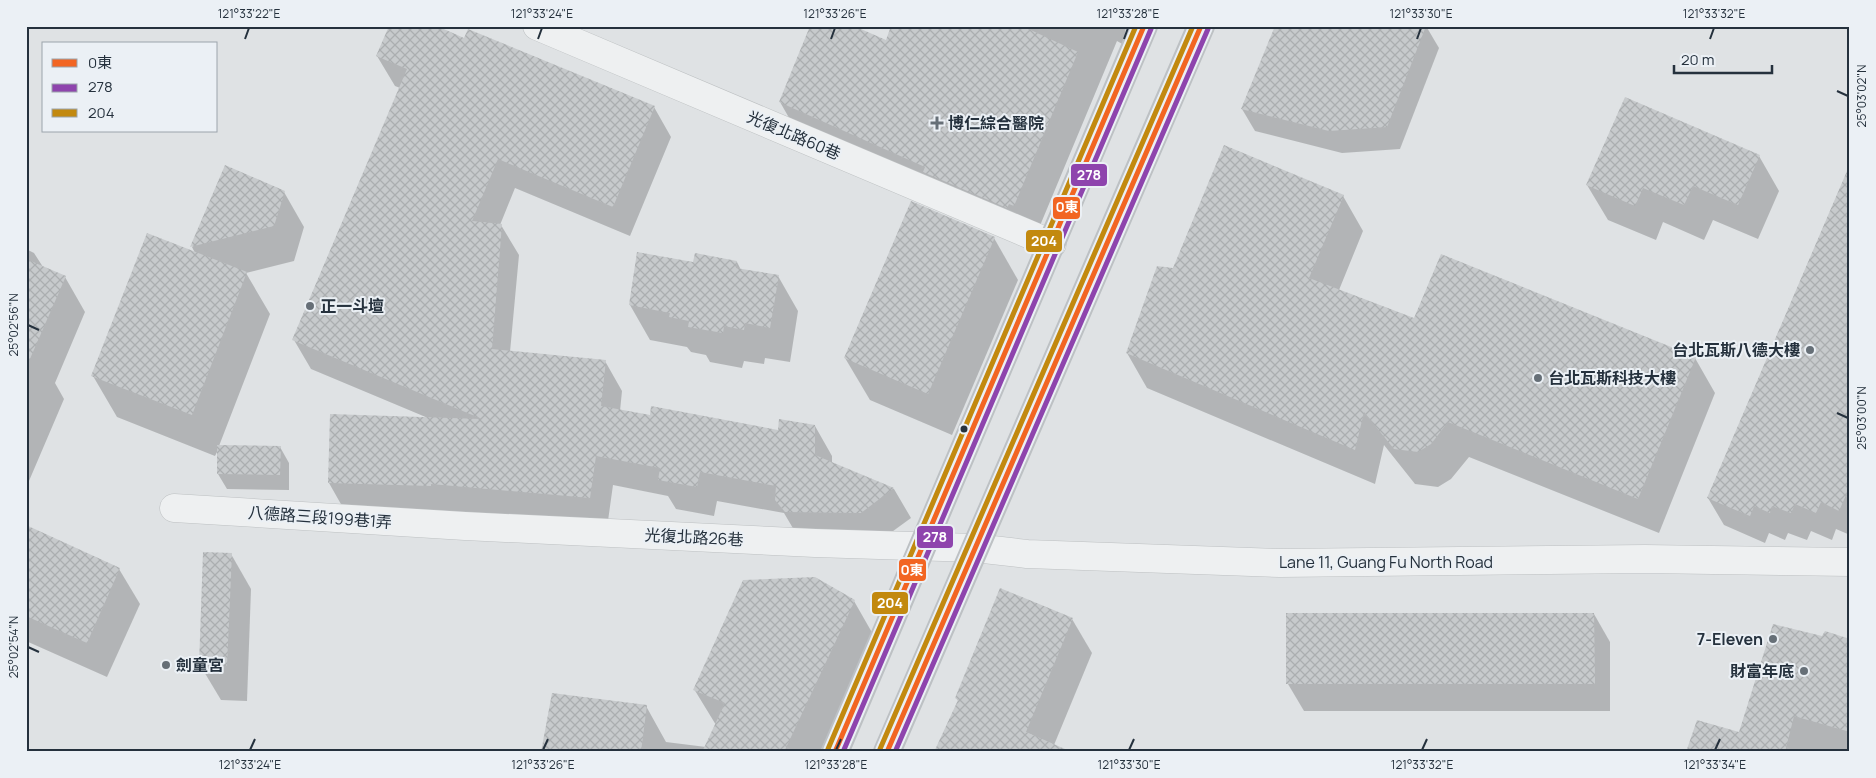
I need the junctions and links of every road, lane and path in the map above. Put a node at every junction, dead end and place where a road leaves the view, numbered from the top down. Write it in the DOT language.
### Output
graph roads {
  1 [pos="536,26"];
  2 [pos="1144,26"];
  3 [pos="1201,26"];
  4 [pos="1052,244"];
  5 [pos="174,508"];
  6 [pos="465,526"];
  7 [pos="923,546"];
  8 [pos="975,548"];
  9 [pos="1850,562"];
  10 [pos="835,752"];
  11 [pos="887,752"];
  1 -- 4 [label="street, 光復北路60巷"];
  2 -- 4 [label="main road"];
  3 -- 8 [label="main road"];
  4 -- 7 [label="main road"];
  5 -- 6 [label="street, 八德路三段199巷1弄"];
  6 -- 7 [label="street, 光復北路26巷"];
  7 -- 8 [label="street, Lane 11, Guang Fu North Road"];
  7 -- 10 [label="main road"];
  8 -- 9 [label="street, Lane 11, Guang Fu North Road"];
  8 -- 11 [label="main road"];
}
